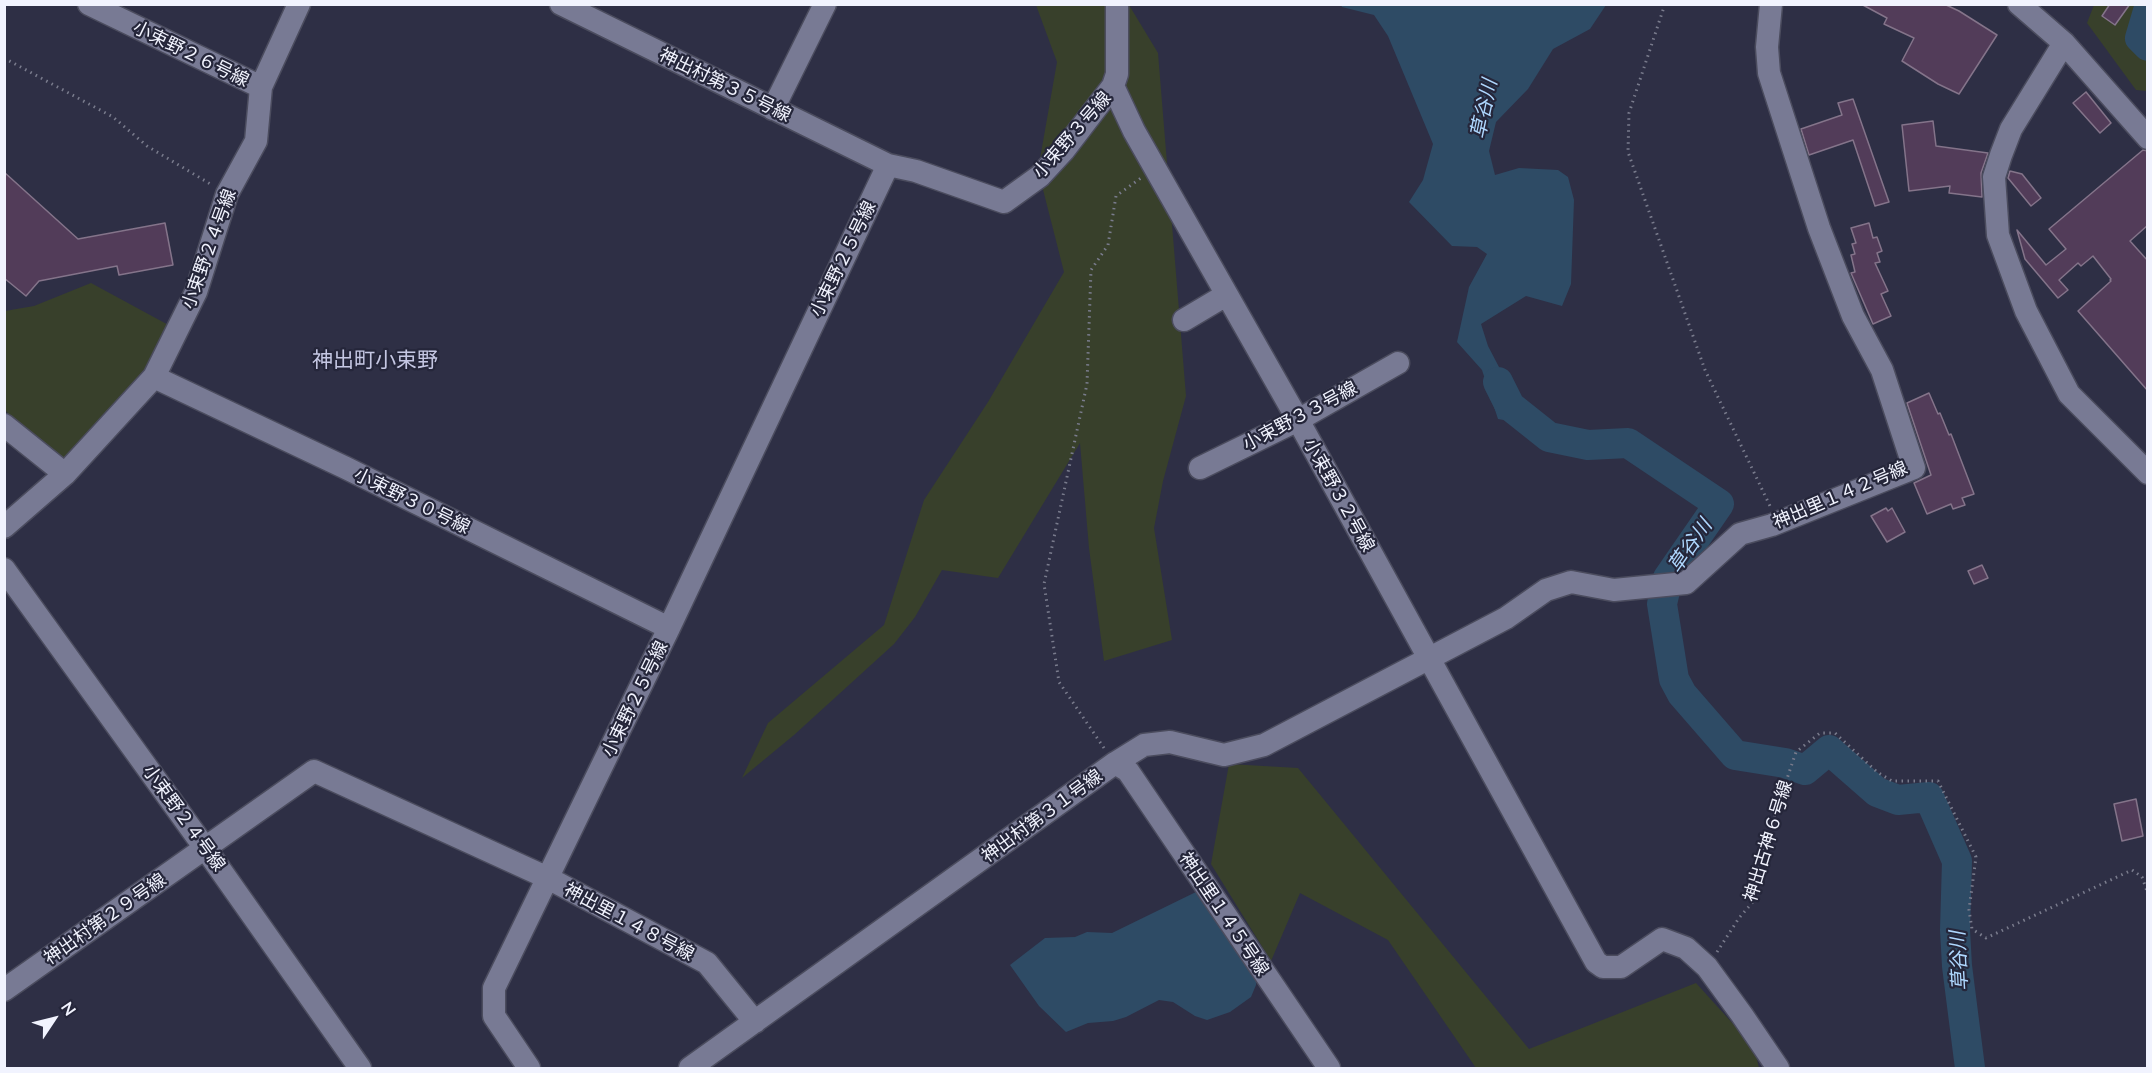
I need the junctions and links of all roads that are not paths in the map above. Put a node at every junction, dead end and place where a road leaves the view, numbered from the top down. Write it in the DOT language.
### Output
graph roads {
  1 [pos="89,4"];
  2 [pos="299,4"];
  3 [pos="561,4"];
  4 [pos="825,4"];
  5 [pos="1117,4"];
  6 [pos="1771,4"];
  7 [pos="2019,4"];
  8 [pos="2064,43"];
  9 [pos="1113,86"];
  10 [pos="261,87"];
  11 [pos="773,109"];
  12 [pos="2143,133"];
  13 [pos="888,165"];
  14 [pos="1226,295"];
  15 [pos="1184,320"];
  16 [pos="1398,363"];
  17 [pos="154,377"];
  18 [pos="1298,420"];
  19 [pos="4,425"];
  20 [pos="1200,468"];
  21 [pos="2148,472"];
  22 [pos="65,474"];
  23 [pos="4,527"];
  24 [pos="4,569"];
  25 [pos="669,628"];
  26 [pos="1429,658"];
  27 [pos="1115,764"];
  28 [pos="205,848"];
  29 [pos="548,878"];
  30 [pos="4,990"];
  31 [pos="755,1023"];
  32 [pos="699,1066"];
  33 [pos="360,1068"];
  34 [pos="529,1068"];
  35 [pos="1329,1068"];
  36 [pos="1778,1068"];
  1 -- 10 [label="street, 小束野２６号線"];
  2 -- 10 [label="street, 小束野２４号線"];
  3 -- 11 [label="street, 神出村第３５号線"];
  4 -- 11 [label="street"];
  5 -- 9 [label="street, 小束野３号線"];
  6 -- 26 [label="street, 神出里１４２号線"];
  7 -- 8 [label="street"];
  8 -- 12 [label="street"];
  8 -- 21 [label="street"];
  9 -- 13 [label="street, 小束野３号線"];
  9 -- 14 [label="street, 小束野３２号線"];
  10 -- 17 [label="street, 小束野２４号線"];
  11 -- 13 [label="street, 神出村第３５号線"];
  13 -- 25 [label="street, 小束野２５号線"];
  14 -- 15 [label="street"];
  14 -- 18 [label="street, 小束野３２号線"];
  16 -- 18 [label="street, 小束野３３号線"];
  17 -- 22 [label="street, 小束野２４号線"];
  17 -- 25 [label="street, 小束野３０号線"];
  18 -- 20 [label="street, 小束野３３号線"];
  18 -- 26 [label="street, 小束野３２号線"];
  19 -- 22 [label="street"];
  22 -- 23 [label="street, 小束野２４号線"];
  24 -- 28 [label="street, 小束野２４号線"];
  25 -- 29 [label="street, 小束野２５号線"];
  26 -- 27 [label="street, 神出村第３１号線"];
  26 -- 36 [label="street, 小束野３２号線"];
  27 -- 31 [label="street, 神出村第３１号線"];
  27 -- 35 [label="street, 神出里１４５号線"];
  28 -- 29 [label="street"];
  28 -- 30 [label="street, 神出村第２９号線"];
  28 -- 33 [label="street, 小束野２４号線"];
  29 -- 31 [label="street, 神出里１４８号線"];
  29 -- 34 [label="street, 小束野２５号線"];
  31 -- 32 [label="street, 神出村第３１号線"];
}
